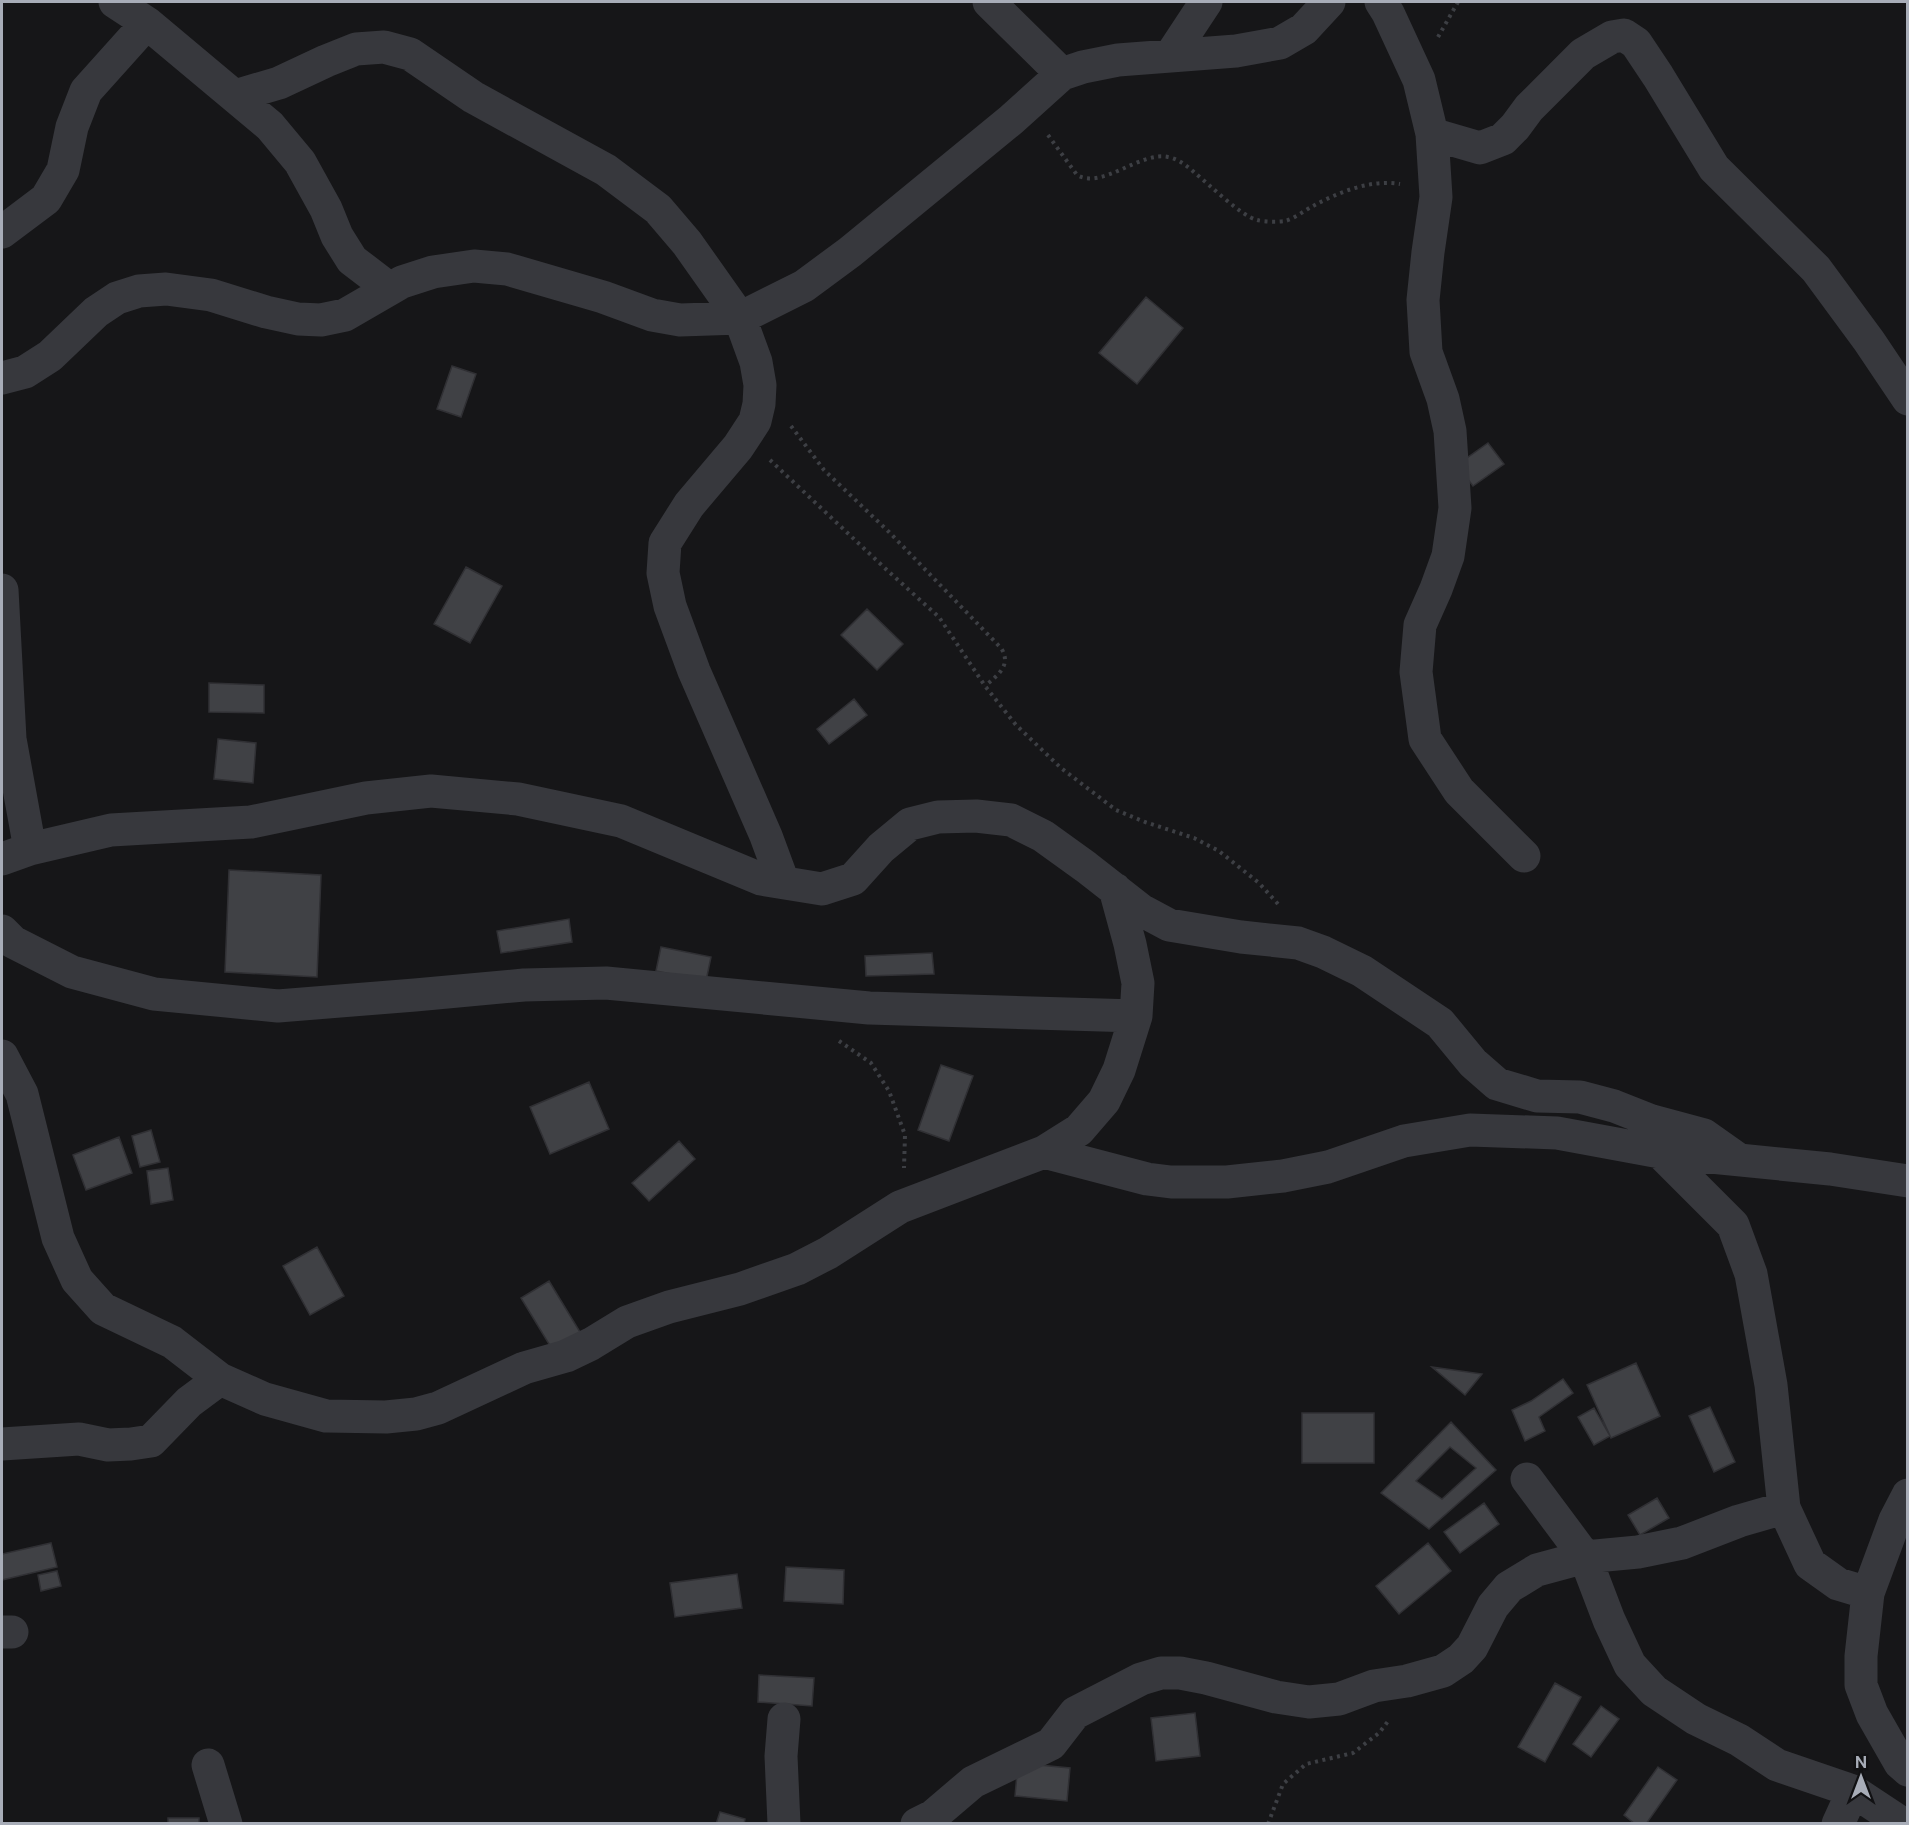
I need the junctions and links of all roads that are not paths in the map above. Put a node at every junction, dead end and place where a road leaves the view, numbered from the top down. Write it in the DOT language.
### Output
graph roads {
  1 [pos="115,2"];
  2 [pos="989,2"];
  3 [pos="1206,2"];
  4 [pos="1329,2"];
  5 [pos="1381,2"];
  6 [pos="147,23"];
  7 [pos="1170,55"];
  8 [pos="1062,74"];
  9 [pos="235,96"];
  10 [pos="1432,134"];
  11 [pos="2,232"];
  12 [pos="390,289"];
  13 [pos="741,318"];
  14 [pos="2,378"];
  15 [pos="1908,399"];
  16 [pos="2,590"];
  17 [pos="16,854"];
  18 [pos="1524,856"];
  19 [pos="783,882"];
  20 [pos="1115,889"];
  21 [pos="2,931"];
  22 [pos="1136,1016"];
  23 [pos="2,1056"];
  24 [pos="1044,1152"];
  25 [pos="1660,1152"];
  26 [pos="1738,1159"];
  27 [pos="1908,1181"];
  28 [pos="220,1379"];
  29 [pos="2,1444"];
  30 [pos="1527,1479"];
  31 [pos="1908,1495"];
  32 [pos="1784,1508"];
  33 [pos="1585,1557"];
  34 [pos="1868,1593"];
  35 [pos="784,1719"];
  36 [pos="208,1766"];
  37 [pos="1908,1770"];
  38 [pos="1853,1791"];
  39 [pos="226,1824"];
  40 [pos="784,1824"];
  41 [pos="917,1824"];
  42 [pos="1838,1824"];
  43 [pos="1903,1824"];
  1 -- 6 [label="street"];
  2 -- 8 [label="street"];
  3 -- 7 [label="street"];
  4 -- 7 [label="street"];
  5 -- 10 [label="street"];
  6 -- 9 [label="street"];
  6 -- 11 [label="street"];
  7 -- 8 [label="street"];
  8 -- 13 [label="street"];
  9 -- 12 [label="street"];
  9 -- 13 [label="street"];
  10 -- 15 [label="street"];
  10 -- 18 [label="street"];
  12 -- 13 [label="street"];
  12 -- 14 [label="street"];
  13 -- 19 [label="street"];
  16 -- 17 [label="street"];
  17 -- 19 [label="street"];
  19 -- 20 [label="street"];
  20 -- 22 [label="street"];
  20 -- 26 [label="street"];
  21 -- 22 [label="street"];
  22 -- 24 [label="street"];
  23 -- 28 [label="street"];
  24 -- 25 [label="street"];
  24 -- 28 [label="street"];
  25 -- 26 [label="street"];
  25 -- 32 [label="street"];
  26 -- 27 [label="street"];
  28 -- 29 [label="street"];
  30 -- 33 [label="street"];
  31 -- 34 [label="street"];
  32 -- 33 [label="street"];
  32 -- 34 [label="street"];
  33 -- 38 [label="street"];
  33 -- 41 [label="street"];
  34 -- 37 [label="street"];
  35 -- 40 [label="street"];
  36 -- 39 [label="street"];
  38 -- 42 [label="street"];
  38 -- 43 [label="street"];
}
